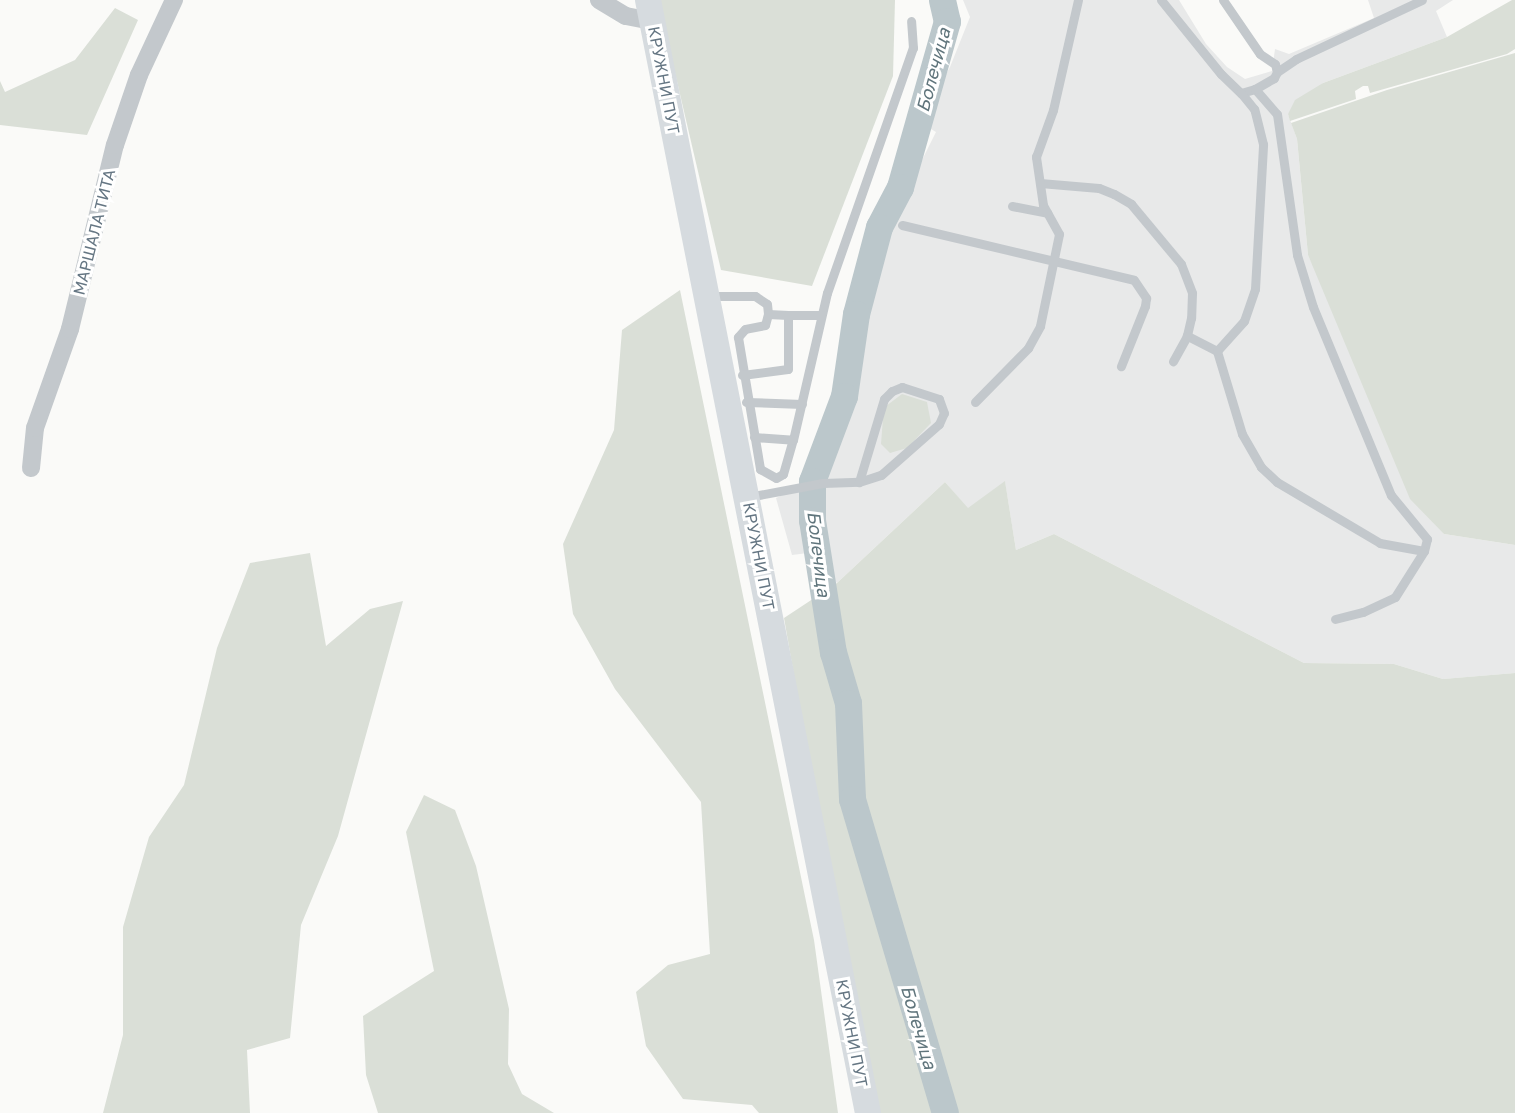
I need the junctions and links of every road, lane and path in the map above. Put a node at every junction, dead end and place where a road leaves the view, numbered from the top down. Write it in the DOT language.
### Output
graph roads {
  1 [pos="174,0"];
  2 [pos="599,0"];
  3 [pos="1078,0"];
  4 [pos="1161,0"];
  5 [pos="1223,0"];
  6 [pos="1422,0"];
  7 [pos="650,10"];
  8 [pos="911,21"];
  9 [pos="1277,72"];
  10 [pos="1255,89"];
  11 [pos="1241,93"];
  12 [pos="1040,183"];
  13 [pos="1012,206"];
  14 [pos="1047,213"];
  15 [pos="902,225"];
  16 [pos="1054,259"];
  17 [pos="707,296"];
  18 [pos="768,314"];
  19 [pos="788,315"];
  20 [pos="820,315"];
  21 [pos="1187,336"];
  22 [pos="1217,351"];
  23 [pos="1173,361"];
  24 [pos="1121,366"];
  25 [pos="742,375"];
  26 [pos="746,402"];
  27 [pos="975,402"];
  28 [pos="802,404"];
  29 [pos="754,437"];
  30 [pos="793,440"];
  31 [pos="31,468"];
  32 [pos="859,482"];
  33 [pos="747,497"];
  34 [pos="1424,551"];
  35 [pos="1335,619"];
  36 [pos="868,1113"];
  1 -- 31 [label="street, МАРШАЛА ТИТА"];
  2 -- 7 [label="street"];
  3 -- 12 [label="lane"];
  4 -- 11 [label="lane"];
  5 -- 9 [label="lane"];
  6 -- 9 [label="lane"];
  7 -- 17 [label="main road, КРУЖНИ ПУТ"];
  8 -- 20 [label="lane"];
  9 -- 10 [label="lane"];
  10 -- 11 [label="lane"];
  10 -- 34 [label="lane"];
  11 -- 22 [label="lane"];
  12 -- 14 [label="lane"];
  12 -- 21 [label="lane"];
  13 -- 14 [label="lane"];
  14 -- 16 [label="lane"];
  15 -- 16 [label="lane"];
  16 -- 24 [label="lane"];
  16 -- 27 [label="lane"];
  17 -- 18 [label="lane"];
  17 -- 33 [label="main road, КРУЖНИ ПУТ"];
  18 -- 19 [label="lane"];
  18 -- 25 [label="lane"];
  19 -- 20 [label="lane"];
  19 -- 25 [label="lane"];
  20 -- 28 [label="lane"];
  21 -- 22 [label="lane"];
  21 -- 23 [label="lane"];
  22 -- 34 [label="lane"];
  25 -- 26 [label="lane"];
  26 -- 28 [label="lane"];
  26 -- 29 [label="lane"];
  28 -- 30 [label="lane"];
  29 -- 30 [label="lane"];
  29 -- 30 [label="lane"];
  32 -- 32 [label="lane"];
  32 -- 33 [label="lane"];
  33 -- 36 [label="main road, КРУЖНИ ПУТ"];
  34 -- 35 [label="lane"];
}
